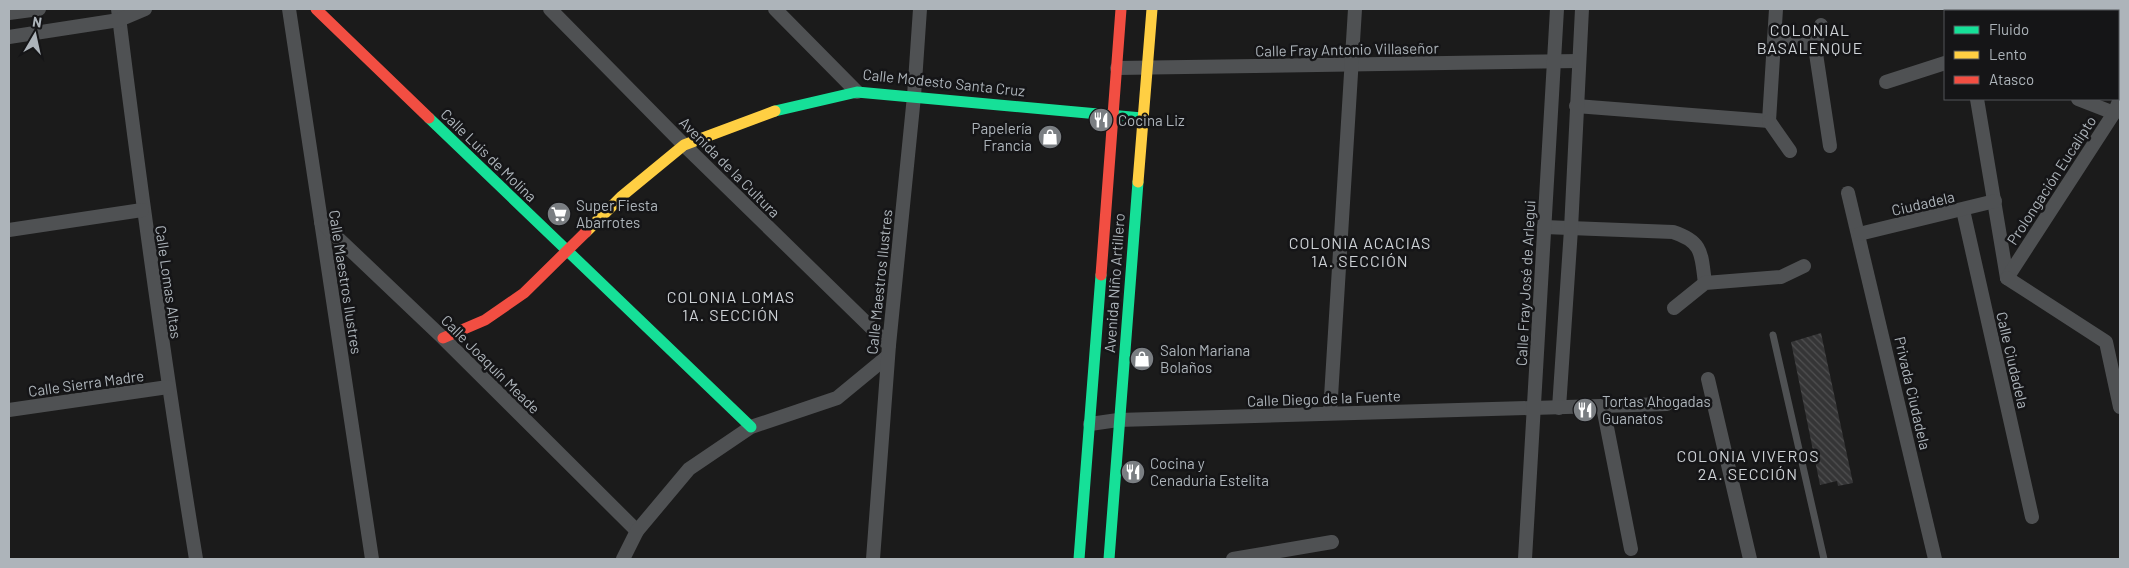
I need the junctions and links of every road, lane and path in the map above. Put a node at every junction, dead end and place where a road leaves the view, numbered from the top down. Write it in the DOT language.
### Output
graph roads {
  1 [pos="39,9"];
  2 [pos="145,9"];
  3 [pos="289,9"];
  4 [pos="316,9"];
  5 [pos="550,9"];
  6 [pos="775,9"];
  7 [pos="920,9"];
  8 [pos="1121,9"];
  9 [pos="1152,9"];
  10 [pos="1355,9"];
  11 [pos="1557,9"];
  12 [pos="1582,9"];
  13 [pos="1776,9"];
  14 [pos="9,13"];
  15 [pos="119,14"];
  16 [pos="1821,25"];
  17 [pos="9,37"];
  18 [pos="1774,40"];
  19 [pos="1815,47"];
  20 [pos="1554,61"];
  21 [pos="1579,61"];
  22 [pos="1944,63"];
  23 [pos="1350,65"];
  24 [pos="1116,68"];
  25 [pos="1147,68"];
  26 [pos="1886,82"];
  27 [pos="858,92"];
  28 [pos="914,96"];
  29 [pos="2120,99"];
  30 [pos="1976,100"];
  31 [pos="2081,100"];
  32 [pos="1576,106"];
  33 [pos="2114,113"];
  34 [pos="1112,115"];
  35 [pos="1142,118"];
  36 [pos="1769,121"];
  37 [pos="684,145"];
  38 [pos="1830,146"];
  39 [pos="1790,151"];
  40 [pos="1848,193"];
  41 [pos="1995,201"];
  42 [pos="142,210"];
  43 [pos="1964,210"];
  44 [pos="320,222"];
  45 [pos="1544,227"];
  46 [pos="1571,229"];
  47 [pos="9,230"];
  48 [pos="1859,234"];
  49 [pos="566,250"];
  50 [pos="1804,266"];
  51 [pos="2007,278"];
  52 [pos="1705,284"];
  53 [pos="1674,308"];
  54 [pos="1773,335"];
  55 [pos="443,338"];
  56 [pos="888,351"];
  57 [pos="1708,379"];
  58 [pos="168,387"];
  59 [pos="1667,404"];
  60 [pos="1603,406"];
  61 [pos="2120,407"];
  62 [pos="1534,408"];
  63 [pos="1559,408"];
  64 [pos="9,410"];
  65 [pos="1330,414"];
  66 [pos="1118,420"];
  67 [pos="1090,424"];
  68 [pos="751,426"];
  69 [pos="2032,516"];
  70 [pos="637,531"];
  71 [pos="1332,542"];
  72 [pos="1631,549"];
  73 [pos="196,559"];
  74 [pos="372,559"];
  75 [pos="623,559"];
  76 [pos="873,559"];
  77 [pos="1079,559"];
  78 [pos="1109,559"];
  79 [pos="1233,559"];
  80 [pos="1525,559"];
  81 [pos="1750,559"];
  82 [pos="1824,559"];
  83 [pos="1935,559"];
  1 -- 14 [label="street"];
  2 -- 15 [label="street"];
  3 -- 44 [label="street, Calle Maestros Ilustres"];
  4 -- 49 [label="street, Calle Luis de Molina"];
  5 -- 37 [label="street, Avenida de la Cultura"];
  6 -- 27 [label="street, Calle Modesto Santa Cruz"];
  7 -- 28 [label="street, Calle Maestros Ilustres"];
  8 -- 24 [label="street, Avenida Niño Artillero"];
  9 -- 25 [label="street, Avenida Niño Artillero"];
  10 -- 23 [label="street"];
  11 -- 20 [label="street, Calle Fray José de Arlegui"];
  12 -- 21 [label="street"];
  13 -- 18 [label="street"];
  15 -- 17 [label="street"];
  15 -- 42 [label="street, Calle Lomas Altas"];
  16 -- 19 [label="street"];
  18 -- 19 [label="street"];
  18 -- 36 [label="street"];
  19 -- 38 [label="street"];
  20 -- 21 [label="street, Calle Fray Antonio Villaseñor"];
  20 -- 23 [label="street, Calle Fray Antonio Villaseñor"];
  20 -- 45 [label="street, Calle Fray José de Arlegui"];
  21 -- 32 [label="street"];
  22 -- 26 [label="street"];
  23 -- 25 [label="street, Calle Fray Antonio Villaseñor"];
  23 -- 65 [label="street"];
  24 -- 25 [label="street, Calle Fray Antonio Villaseñor"];
  24 -- 34 [label="street, Avenida Niño Artillero"];
  25 -- 35 [label="street, Avenida Niño Artillero"];
  27 -- 28 [label="street, Calle Modesto Santa Cruz"];
  27 -- 37 [label="street"];
  28 -- 34 [label="street, Calle Modesto Santa Cruz"];
  28 -- 56 [label="street, Calle Maestros Ilustres"];
  29 -- 33 [label="street, Prolongación Eucalipto"];
  30 -- 41 [label="street"];
  31 -- 33 [label="street"];
  32 -- 36 [label="street"];
  32 -- 46 [label="street"];
  33 -- 51 [label="street, Prolongación Eucalipto"];
  34 -- 35 [label="street, Calle Modesto Santa Cruz"];
  34 -- 67 [label="street, Avenida Niño Artillero"];
  35 -- 66 [label="street, Avenida Niño Artillero"];
  36 -- 39 [label="street"];
  37 -- 49 [label="street"];
  37 -- 56 [label="street, Avenida de la Cultura"];
  40 -- 48 [label="street, Privada Ciudadela"];
  41 -- 43 [label="street, Ciudadela"];
  41 -- 51 [label="street"];
  42 -- 47 [label="street"];
  42 -- 58 [label="street, Calle Lomas Altas"];
  43 -- 48 [label="street, Ciudadela"];
  43 -- 69 [label="street, Calle Ciudadela"];
  44 -- 55 [label="street, Calle Joaquín Meade"];
  44 -- 74 [label="street, Calle Maestros Ilustres"];
  45 -- 46 [label="street"];
  45 -- 62 [label="street, Calle Fray José de Arlegui"];
  46 -- 52 [label="street"];
  46 -- 63 [label="street"];
  48 -- 83 [label="street, Privada Ciudadela"];
  49 -- 55 [label="street"];
  49 -- 68 [label="street, Calle Luis de Molina"];
  50 -- 52 [label="street"];
  51 -- 61 [label="street"];
  52 -- 53 [label="street"];
  54 -- 82 [label="lane"];
  55 -- 70 [label="street, Calle Joaquín Meade"];
  56 -- 68 [label="street"];
  56 -- 76 [label="street, Calle Maestros Ilustres"];
  57 -- 81 [label="street"];
  58 -- 64 [label="street, Calle Sierra Madre"];
  58 -- 73 [label="street, Calle Lomas Altas"];
  59 -- 60 [label="street, Calle Diego de la Fuente"];
  60 -- 63 [label="street, Calle Diego de la Fuente"];
  60 -- 72 [label="street"];
  62 -- 63 [label="street, Calle Diego de la Fuente"];
  62 -- 65 [label="street, Calle Diego de la Fuente"];
  62 -- 80 [label="street, Calle Fray José de Arlegui"];
  65 -- 66 [label="street, Calle Diego de la Fuente"];
  66 -- 67 [label="street, Calle Diego de la Fuente"];
  66 -- 78 [label="street, Avenida Niño Artillero"];
  67 -- 77 [label="street, Avenida Niño Artillero"];
  68 -- 70 [label="street"];
  70 -- 75 [label="street"];
  71 -- 79 [label="street"];
}
